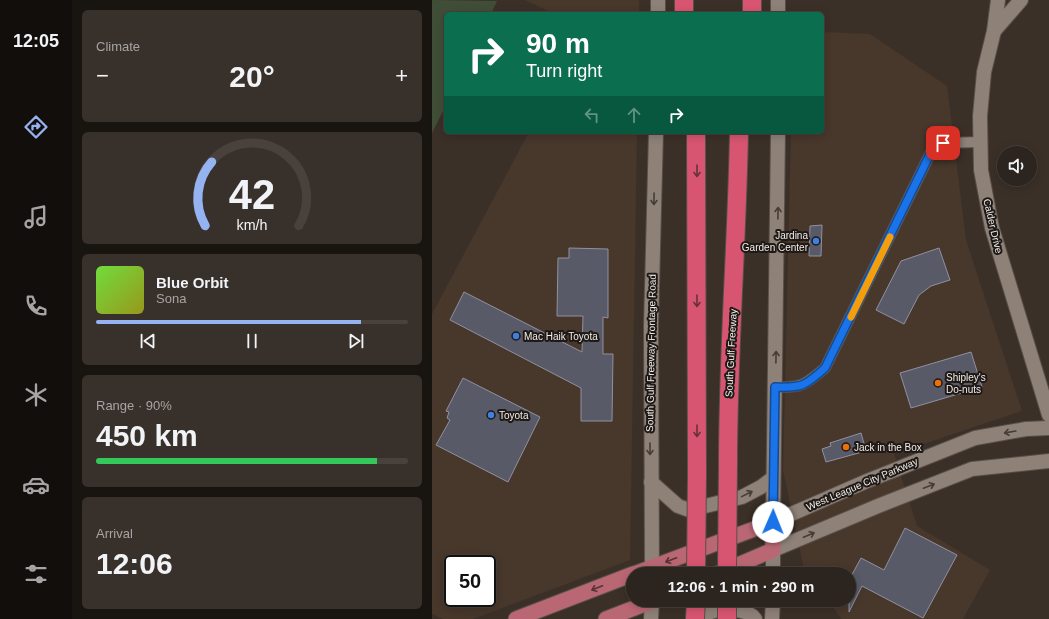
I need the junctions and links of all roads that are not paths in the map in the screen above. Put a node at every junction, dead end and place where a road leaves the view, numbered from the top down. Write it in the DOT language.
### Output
graph roads {
  1 [pos="658,0"];
  2 [pos="684,0"];
  3 [pos="696,0"];
  4 [pos="741,0"];
  5 [pos="752,0"];
  6 [pos="778,0"];
  7 [pos="998,0"];
  8 [pos="1021,0"];
  9 [pos="658,12"];
  10 [pos="684,12"];
  11 [pos="696,12"];
  12 [pos="740,12"];
  13 [pos="752,12"];
  14 [pos="778,12"];
  15 [pos="994,31"];
  16 [pos="656,134"];
  17 [pos="696,134"];
  18 [pos="739,134"];
  19 [pos="749,134"];
  20 [pos="778,134"];
  21 [pos="980,142"];
  22 [pos="735,258"];
  23 [pos="775,387"];
  24 [pos="1049,415"];
  25 [pos="1049,428"];
  26 [pos="1049,461"];
  27 [pos="774,478"];
  28 [pos="651,482"];
  29 [pos="773,522"];
  30 [pos="773,550"];
  31 [pos="652,567"];
  32 [pos="662,567"];
  33 [pos="696,567"];
  34 [pos="728,567"];
  35 [pos="733,567"];
  36 [pos="773,567"];
  37 [pos="626,577"];
  38 [pos="637,607"];
  39 [pos="652,607"];
  40 [pos="695,607"];
  41 [pos="727,607"];
  42 [pos="773,607"];
  43 [pos="516,619"];
  44 [pos="606,619"];
  45 [pos="651,619"];
  46 [pos="694,619"];
  47 [pos="727,619"];
  48 [pos="755,619"];
  49 [pos="772,619"];
  1 -- 9 [label="main road"];
  2 -- 10 [label="highway"];
  3 -- 11 [label="highway"];
  4 -- 12 [label="highway"];
  5 -- 13 [label="highway"];
  6 -- 14 [label="main road"];
  7 -- 15 [label="main road, Calder Drive"];
  8 -- 15 [label="main road, Calder Drive"];
  15 -- 21 [label="main road, Calder Drive"];
  16 -- 28 [label="main road, South Gulf Freeway Frontage Road, one-way"];
  17 -- 33 [label="highway, one-way, bridge"];
  18 -- 22 [label="highway, South Gulf Freeway"];
  19 -- 22 [label="highway"];
  23 -- 20 [label="main road, one-way"];
  21 -- 23 [label="street"];
  21 -- 24 [label="main road, Calder Drive"];
  22 -- 34 [label="highway, South Gulf Freeway, bridge"];
  23 -- 27 [label="main road"];
  25 -- 29 [label="main road, West League City Parkway, one-way"];
  30 -- 26 [label="main road, one-way"];
  28 -- 27 [label="main road, one-way"];
  27 -- 29 [label="main road"];
  28 -- 31 [label="main road, South Gulf Freeway Frontage Road"];
  29 -- 30 [label="main road"];
  29 -- 32 [label="main road, West League City Parkway, one-way"];
  30 -- 35 [label="main road"];
  30 -- 36 [label="main road"];
  37 -- 43 [label="main road, West League City Parkway, one-way"];
  38 -- 44 [label="main road"];
  39 -- 45 [label="main road"];
  40 -- 46 [label="highway, bridge"];
  41 -- 47 [label="highway, bridge"];
  42 -- 49 [label="main road"];
  46 -- 48 [label="main road"];
}
